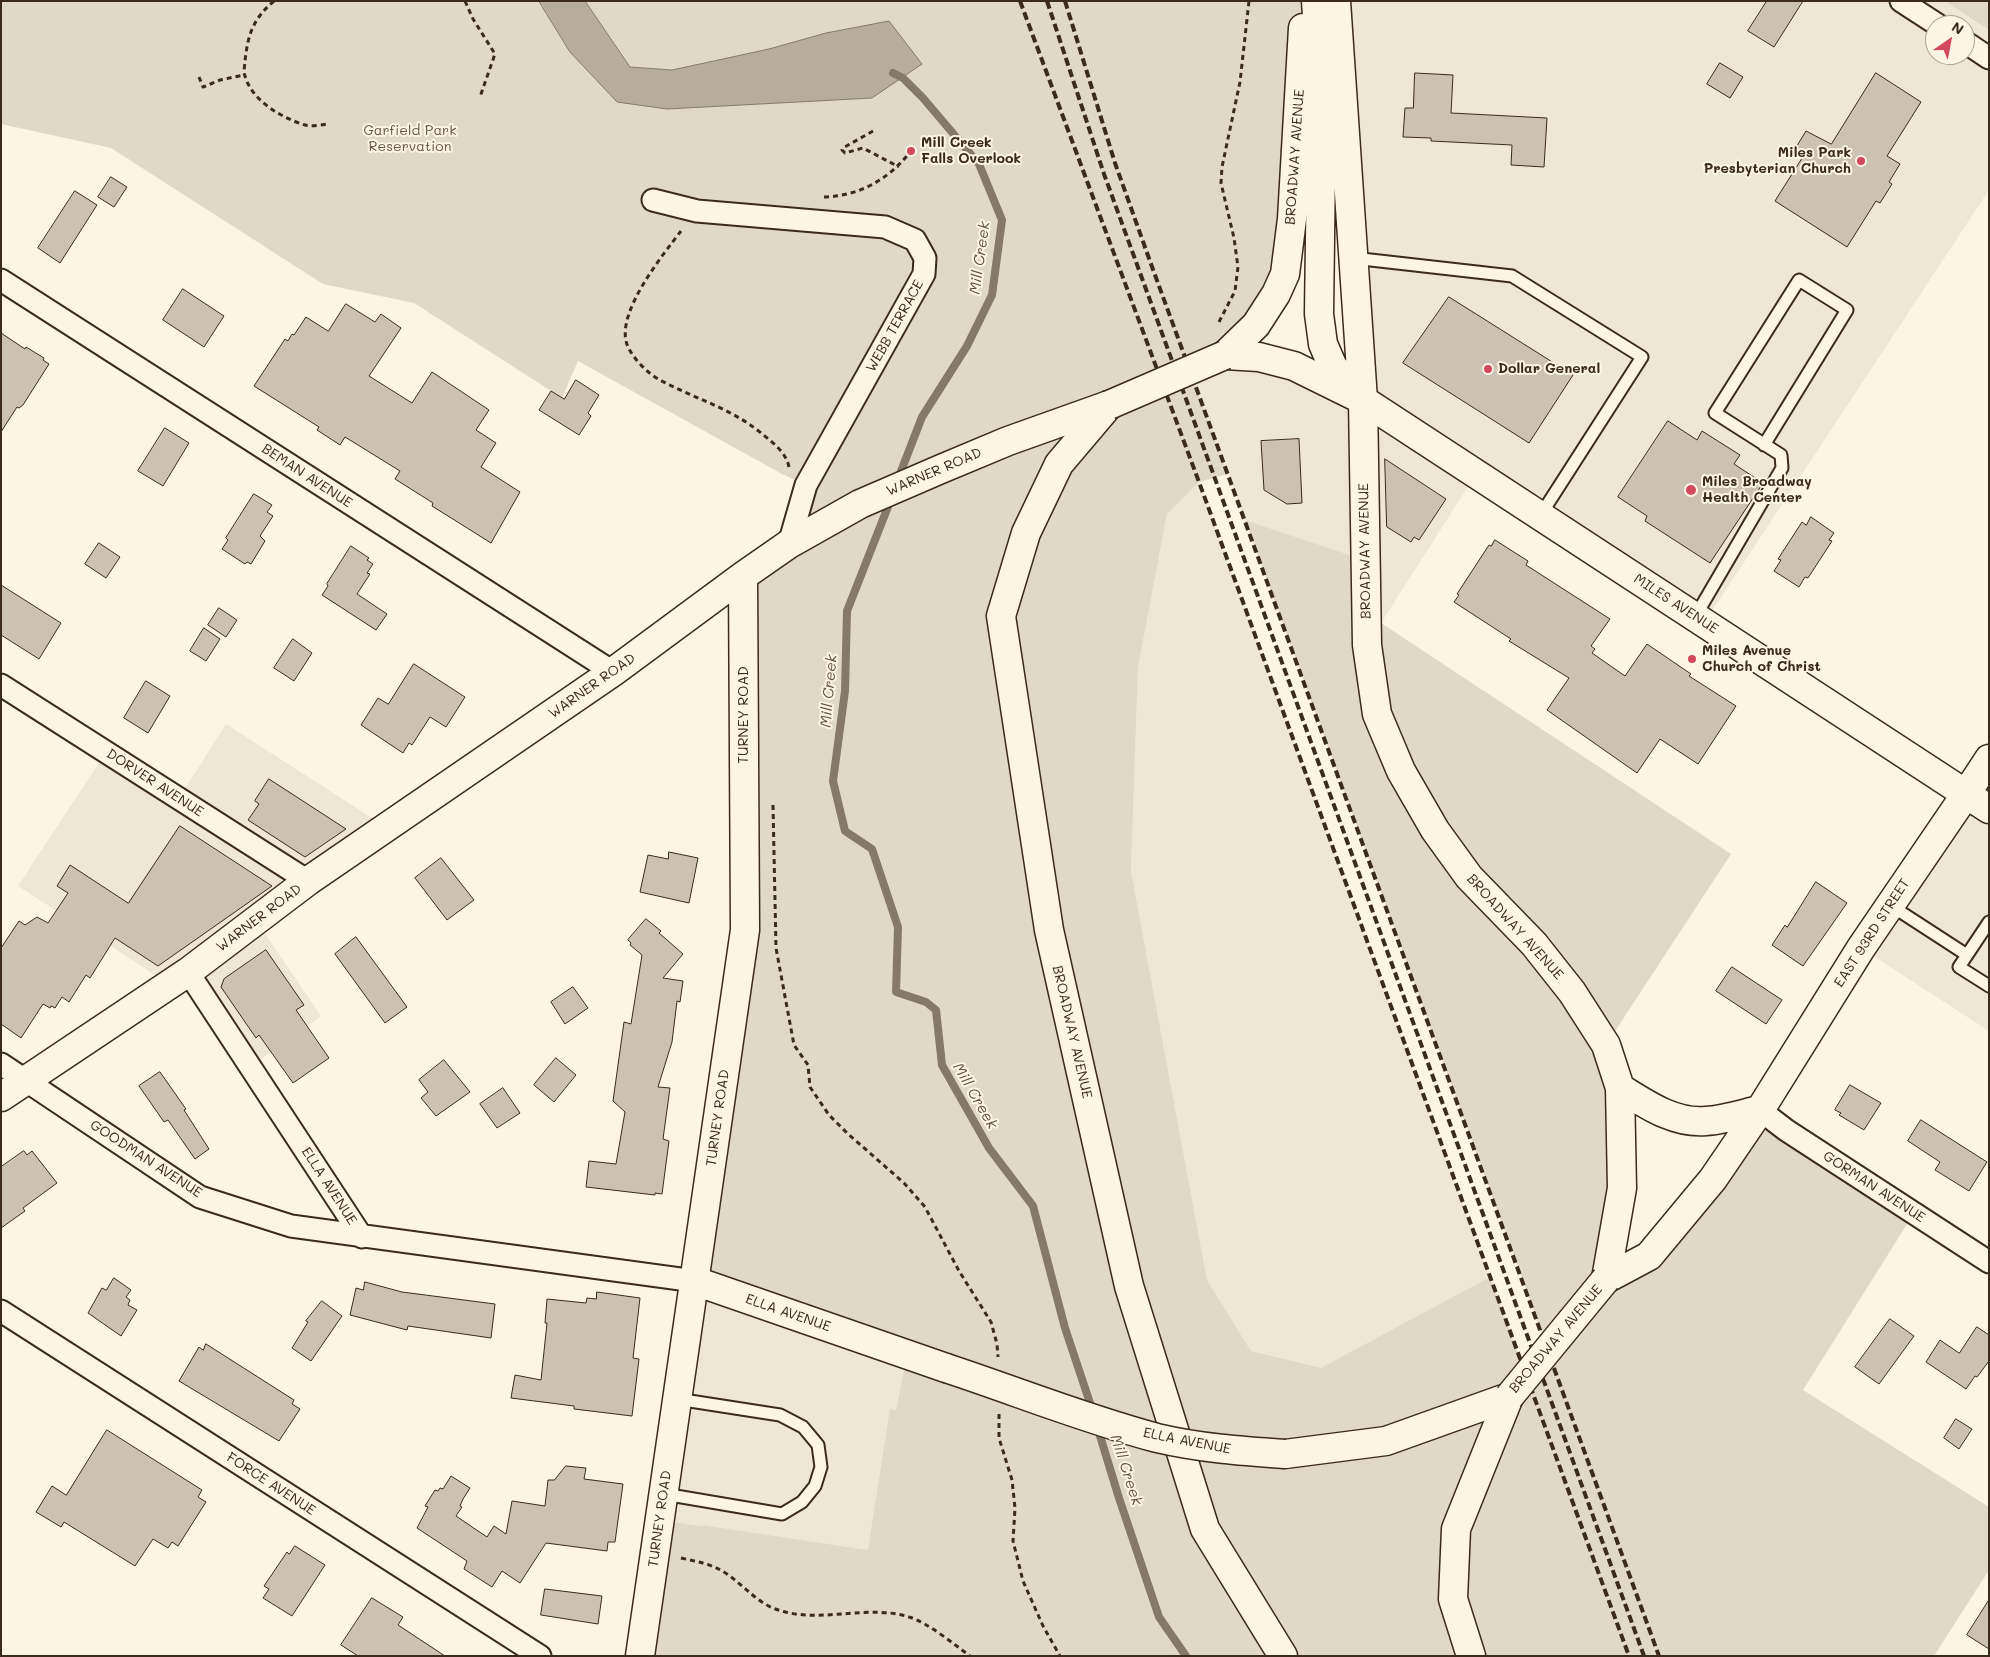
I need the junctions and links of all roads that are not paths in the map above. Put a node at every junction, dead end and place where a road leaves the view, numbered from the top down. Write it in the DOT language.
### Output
graph roads {
  1 [pos="1304,1"];
  2 [pos="1316,1"];
  3 [pos="1336,1"];
  4 [pos="1901,1"];
  5 [pos="1925,17"];
  6 [pos="1975,49"];
  7 [pos="1989,58"];
  8 [pos="653,200"];
  9 [pos="1353,258"];
  10 [pos="1,280"];
  11 [pos="1226,355"];
  12 [pos="1362,400"];
  13 [pos="1109,405"];
  14 [pos="1764,445"];
  15 [pos="1540,516"];
  16 [pos="789,544"];
  17 [pos="743,576"];
  18 [pos="1695,617"];
  19 [pos="613,672"];
  20 [pos="1,685"];
  21 [pos="1989,759"];
  22 [pos="1966,794"];
  23 [pos="1989,809"];
  24 [pos="308,881"];
  25 [pos="1890,905"];
  26 [pos="1989,922"];
  27 [pos="1967,955"];
  28 [pos="188,972"];
  29 [pos="1989,986"];
  30 [pos="1,1064"];
  31 [pos="26,1080"];
  32 [pos="1620,1088"];
  33 [pos="1,1097"];
  34 [pos="1760,1110"];
  35 [pos="362,1237"];
  36 [pos="1989,1262"];
  37 [pos="1606,1280"];
  38 [pos="695,1281"];
  39 [pos="1,1311"];
  40 [pos="1508,1397"];
  41 [pos="677,1399"];
  42 [pos="664,1494"];
  43 [pos="540,1656"];
  44 [pos="640,1656"];
  45 [pos="1283,1656"];
  46 [pos="1471,1656"];
  1 -- 11 [label="main road, BROADWAY AVENUE"];
  2 -- 12 [label="main road"];
  3 -- 9 [label="main road, BROADWAY AVENUE"];
  4 -- 5 [label="street"];
  6 -- 7 [label="street"];
  8 -- 16 [label="street, WEBB TERRACE"];
  9 -- 12 [label="main road, BROADWAY AVENUE"];
  9 -- 15 [label="lane"];
  10 -- 19 [label="street, BEMAN AVENUE"];
  11 -- 12 [label="main road"];
  11 -- 13 [label="main road, WARNER ROAD, bridge"];
  12 -- 15 [label="main road, MILES AVENUE"];
  12 -- 32 [label="main road, BROADWAY AVENUE"];
  13 -- 16 [label="main road, WARNER ROAD"];
  13 -- 45 [label="main road, BROADWAY AVENUE"];
  14 -- 14 [label="lane"];
  14 -- 18 [label="lane"];
  15 -- 18 [label="main road, MILES AVENUE"];
  16 -- 17 [label="main road, WARNER ROAD"];
  17 -- 19 [label="main road, WARNER ROAD"];
  17 -- 38 [label="main road, TURNEY ROAD"];
  18 -- 22 [label="main road, MILES AVENUE"];
  19 -- 24 [label="main road, WARNER ROAD"];
  20 -- 24 [label="street, DORVER AVENUE"];
  21 -- 22 [label="main road, EAST 93RD STREET"];
  22 -- 23 [label="main road, MILES AVENUE"];
  22 -- 25 [label="main road, EAST 93RD STREET"];
  24 -- 28 [label="main road, WARNER ROAD"];
  25 -- 27 [label="lane"];
  25 -- 34 [label="main road, EAST 93RD STREET"];
  26 -- 27 [label="lane"];
  27 -- 29 [label="lane"];
  28 -- 31 [label="main road, WARNER ROAD"];
  28 -- 35 [label="street, ELLA AVENUE"];
  30 -- 31 [label="street, GOODMAN AVENUE"];
  31 -- 33 [label="main road, WARNER ROAD"];
  31 -- 35 [label="street, GOODMAN AVENUE"];
  32 -- 34 [label="main road"];
  32 -- 37 [label="main road, BROADWAY AVENUE"];
  34 -- 36 [label="street, GORMAN AVENUE"];
  34 -- 37 [label="main road, EAST 93RD STREET"];
  35 -- 38 [label="street, ELLA AVENUE"];
  37 -- 40 [label="main road, BROADWAY AVENUE, bridge"];
  38 -- 40 [label="main road, ELLA AVENUE, bridge"];
  38 -- 41 [label="main road, TURNEY ROAD"];
  39 -- 43 [label="street, FORCE AVENUE"];
  40 -- 46 [label="main road, BROADWAY AVENUE"];
  41 -- 42 [label="main road, TURNEY ROAD"];
  41 -- 42 [label="lane"];
  42 -- 44 [label="main road, TURNEY ROAD"];
}
